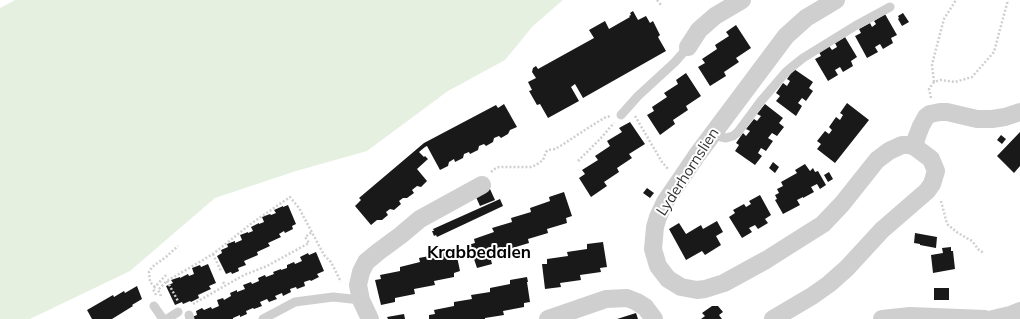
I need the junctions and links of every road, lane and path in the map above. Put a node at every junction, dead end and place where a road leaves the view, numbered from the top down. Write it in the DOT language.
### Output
graph roads {
  1 [pos="657,0"];
  2 [pos="742,0"];
  3 [pos="836,0"];
  4 [pos="956,0"];
  5 [pos="1008,0"];
  6 [pos="661,5"];
  7 [pos="890,7"];
  8 [pos="688,47"];
  9 [pos="934,82"];
  10 [pos="629,106"];
  11 [pos="1020,112"];
  12 [pos="621,114"];
  13 [pos="926,117"];
  14 [pos="713,133"];
  15 [pos="915,147"];
  16 [pos="578,161"];
  17 [pos="934,179"];
  18 [pos="679,182"];
  19 [pos="482,185"];
  20 [pos="312,232"];
  21 [pos="178,246"];
  22 [pos="984,253"];
  23 [pos="213,254"];
  24 [pos="221,271"];
  25 [pos="166,275"];
  26 [pos="167,281"];
  27 [pos="223,282"];
  28 [pos="342,283"];
  29 [pos="225,286"];
  30 [pos="155,287"];
  31 [pos="164,300"];
  32 [pos="361,300"];
  33 [pos="178,301"];
  34 [pos="157,304"];
  35 [pos="1020,311"];
  36 [pos="178,312"];
  37 [pos="189,313"];
  38 [pos="163,319"];
  39 [pos="167,319"];
  40 [pos="263,319"];
  41 [pos="370,319"];
  42 [pos="548,319"];
  43 [pos="654,319"];
  44 [pos="772,319"];
  45 [pos="882,319"];
  46 [pos="985,319"];
  47 [pos="993,319"];
  1 -- 6 [label="path"];
  2 -- 8 [label="street"];
  3 -- 14 [label="street, Lyderhornslien"];
  4 -- 9 [label="path"];
  5 -- 9 [label="path"];
  7 -- 14 [label="lane"];
  8 -- 10 [label="lane"];
  9 -- 13 [label="path"];
  10 -- 12 [label="lane"];
  10 -- 18 [label="path"];
  11 -- 13 [label="street"];
  12 -- 16 [label="path"];
  12 -- 19 [label="path"];
  13 -- 15 [label="street"];
  14 -- 18 [label="street, Lyderhornslien"];
  15 -- 17 [label="street"];
  15 -- 18 [label="street, Lyderhornslien"];
  17 -- 22 [label="path"];
  17 -- 44 [label="street"];
  19 -- 32 [label="street"];
  20 -- 23 [label="path"];
  20 -- 28 [label="path"];
  20 -- 29 [label="path"];
  21 -- 30 [label="path"];
  23 -- 24 [label="path"];
  23 -- 26 [label="path"];
  25 -- 30 [label="path"];
  26 -- 31 [label="path"];
  26 -- 33 [label="path"];
  27 -- 29 [label="path"];
  29 -- 37 [label="path"];
  30 -- 34 [label="path"];
  32 -- 40 [label="lane"];
  32 -- 41 [label="street"];
  34 -- 38 [label="lane"];
  35 -- 47 [label="street"];
  36 -- 39 [label="lane"];
  42 -- 43 [label="street"];
  45 -- 46 [label="street"];
}
